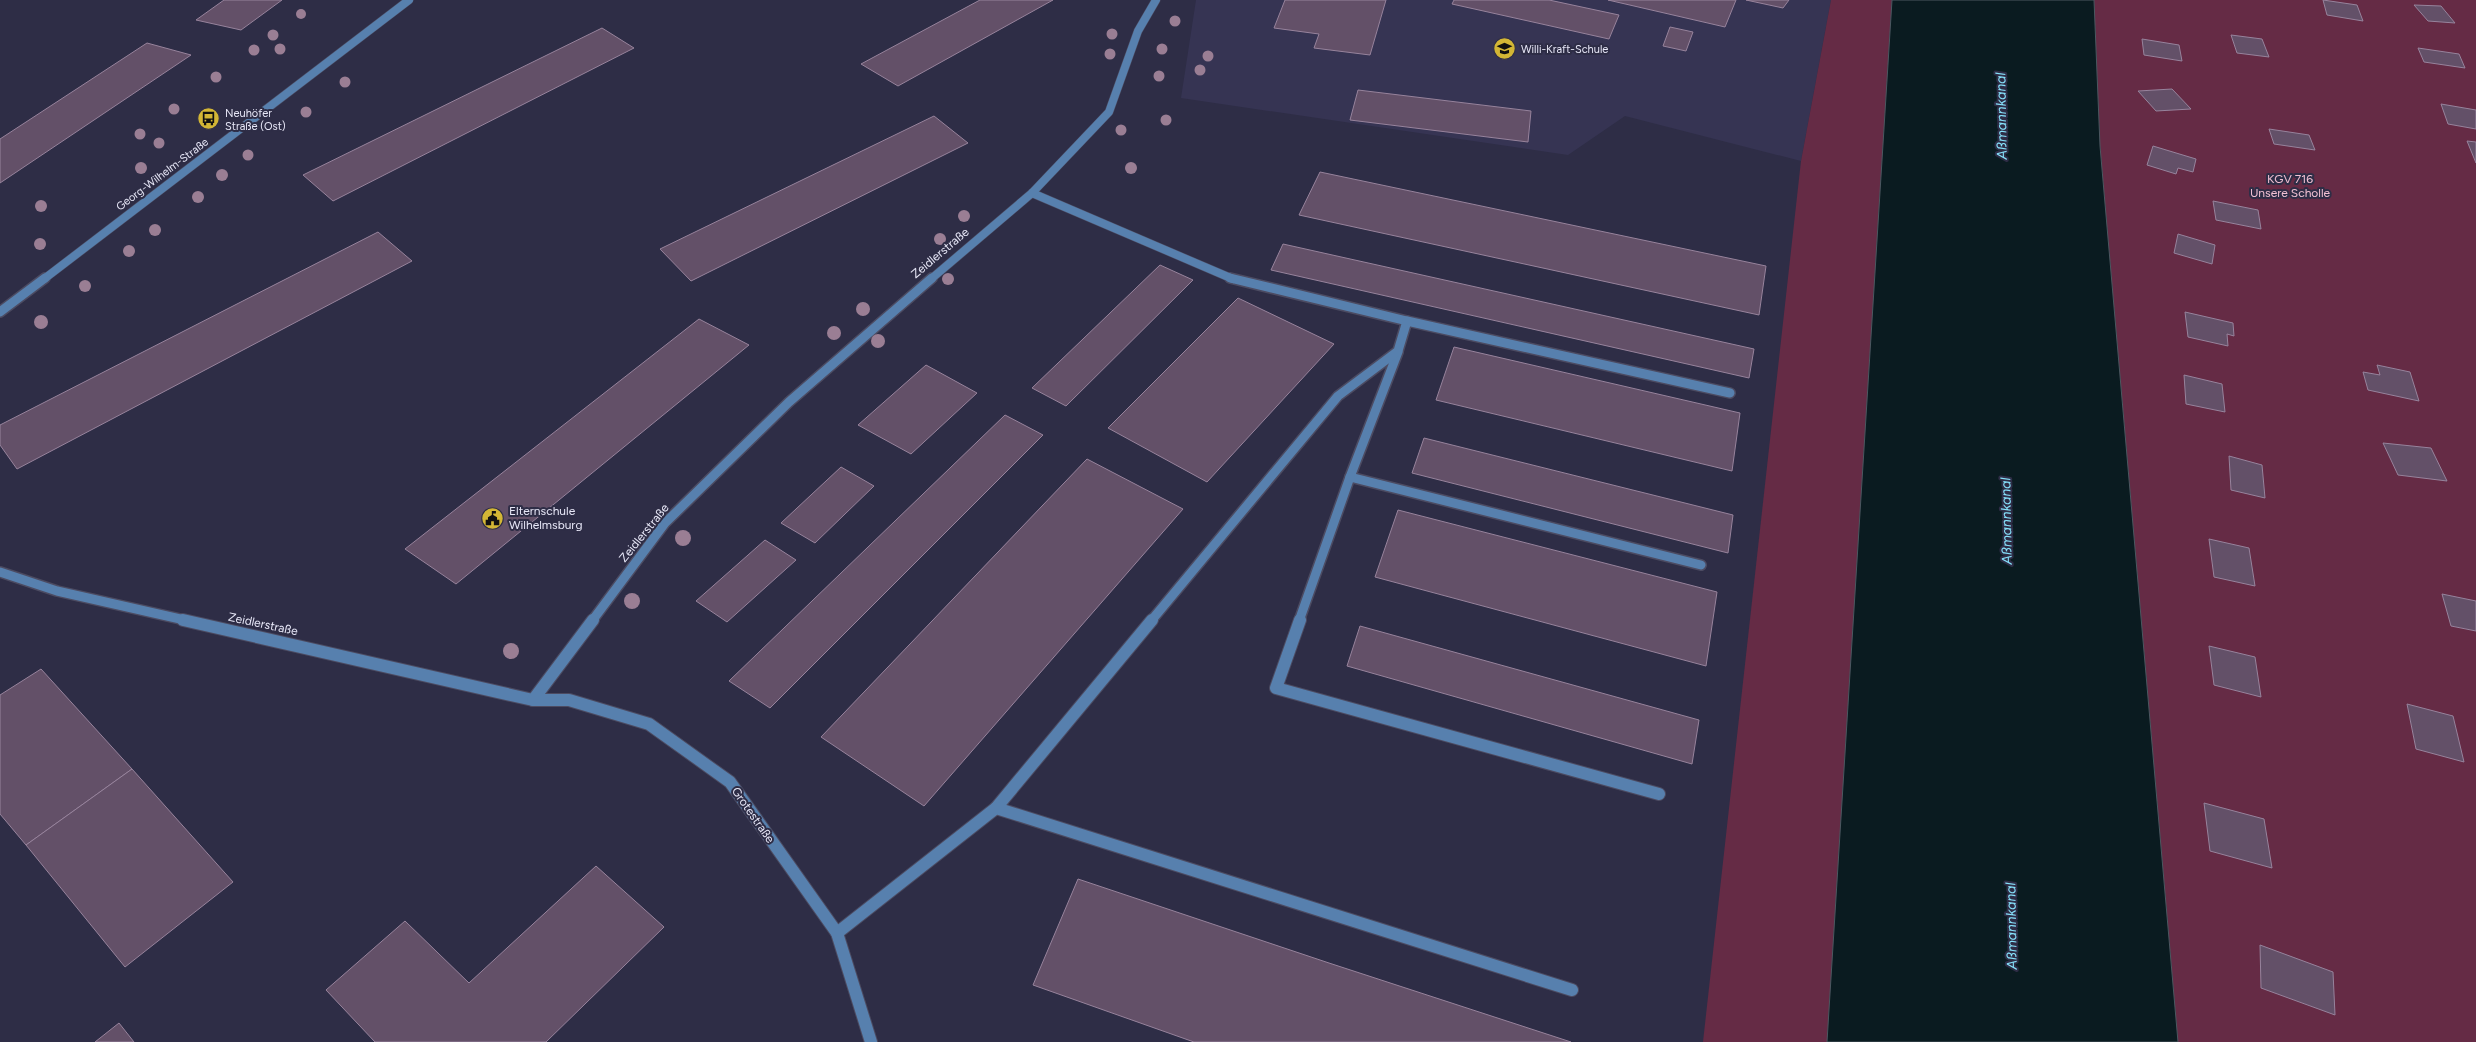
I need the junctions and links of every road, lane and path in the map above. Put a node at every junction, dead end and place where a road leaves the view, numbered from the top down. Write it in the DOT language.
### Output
graph roads {
  1 [pos="409,0"];
  2 [pos="1156,0"];
  3 [pos="1032,193"];
  4 [pos="0,312"];
  5 [pos="1407,321"];
  6 [pos="1398,351"];
  7 [pos="1730,393"];
  8 [pos="1350,477"];
  9 [pos="1701,565"];
  10 [pos="0,572"];
  11 [pos="533,700"];
  12 [pos="1658,794"];
  13 [pos="996,808"];
  14 [pos="837,933"];
  15 [pos="1572,990"];
  16 [pos="871,1042"];
  1 -- 4 [label="street, Georg-Wilhelm-Straße"];
  2 -- 3 [label="street, Zeidlerstraße"];
  3 -- 5 [label="street"];
  3 -- 11 [label="street, Zeidlerstraße"];
  5 -- 6 [label="street"];
  5 -- 7 [label="street"];
  6 -- 8 [label="street"];
  6 -- 13 [label="street"];
  8 -- 9 [label="street"];
  8 -- 12 [label="street"];
  10 -- 11 [label="street, Zeidlerstraße"];
  11 -- 14 [label="street, Grotestraße"];
  13 -- 14 [label="street"];
  13 -- 15 [label="street"];
  14 -- 16 [label="street, Grotestraße"];
}
